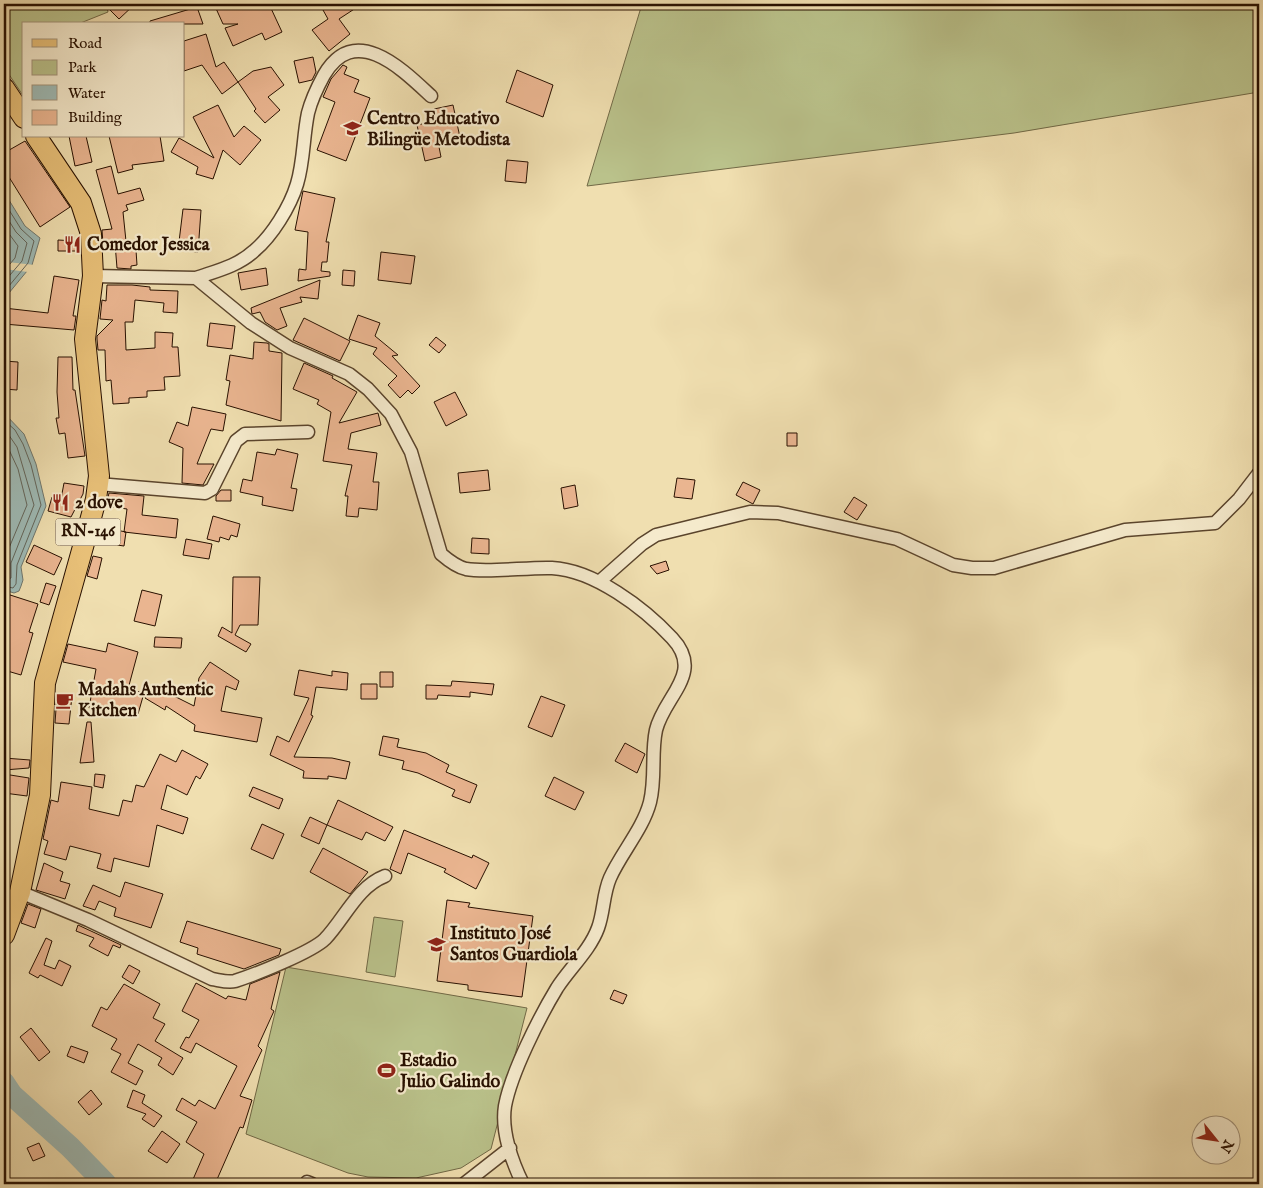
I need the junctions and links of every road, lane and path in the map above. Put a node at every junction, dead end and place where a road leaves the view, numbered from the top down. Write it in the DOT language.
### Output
graph roads {
  1 [pos="4,88"];
  2 [pos="431,96"];
  3 [pos="22,115"];
  4 [pos="37,138"];
  5 [pos="94,276"];
  6 [pos="196,278"];
  7 [pos="308,432"];
  8 [pos="1259,473"];
  9 [pos="98,484"];
  10 [pos="600,582"];
  11 [pos="385,876"];
  12 [pos="20,892"];
  13 [pos="4,934"];
  14 [pos="510,1148"];
  15 [pos="464,1184"];
  16 [pos="522,1184"];
  1 -- 3 [label="main road"];
  2 -- 6 [label="street"];
  4 -- 5 [label="main road, RN-146"];
  5 -- 6 [label="street"];
  5 -- 9 [label="main road, RN-146"];
  6 -- 10 [label="street"];
  7 -- 9 [label="street"];
  8 -- 10 [label="street"];
  9 -- 12 [label="main road, RN-146"];
  10 -- 14 [label="street"];
  11 -- 12 [label="street"];
  12 -- 13 [label="main road, RN-146"];
  14 -- 15 [label="street"];
  14 -- 16 [label="street"];
}
